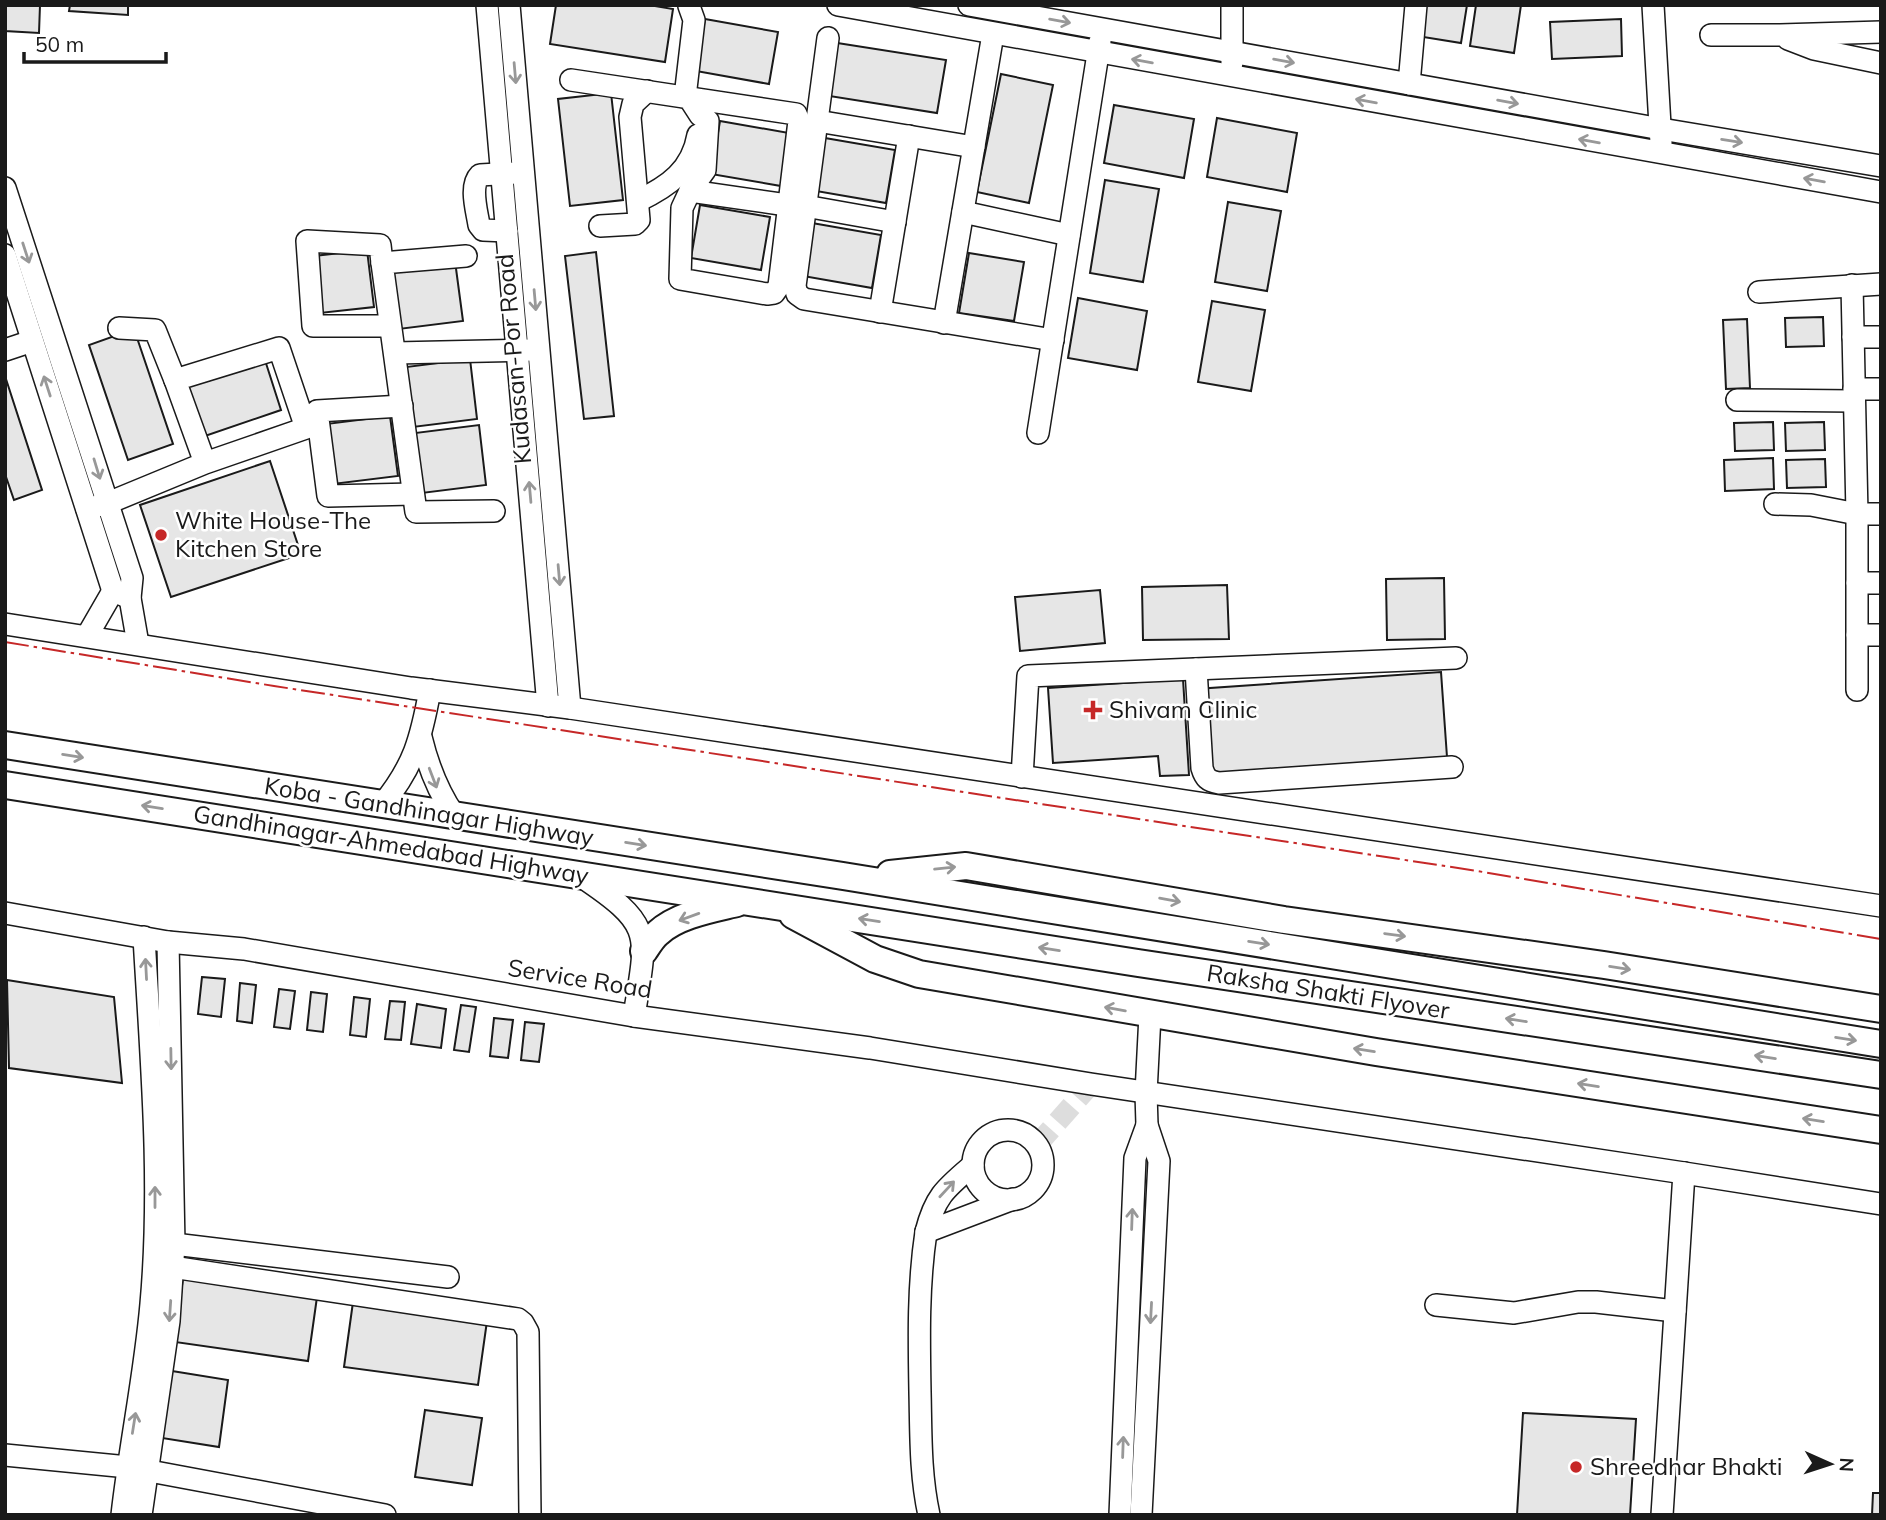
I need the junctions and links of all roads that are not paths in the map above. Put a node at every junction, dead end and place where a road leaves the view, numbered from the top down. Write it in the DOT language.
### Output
graph roads {
  1 [pos="487,5"];
  2 [pos="509,5"];
  3 [pos="838,5"];
  4 [pos="969,5"];
  5 [pos="1232,5"];
  6 [pos="1416,5"];
  7 [pos="1653,5"];
  8 [pos="689,6"];
  9 [pos="1102,29"];
  10 [pos="1881,32"];
  11 [pos="993,34"];
  12 [pos="1711,35"];
  13 [pos="1780,35"];
  14 [pos="828,38"];
  15 [pos="1098,52"];
  16 [pos="1232,52"];
  17 [pos="1881,63"];
  18 [pos="1231,77"];
  19 [pos="571,80"];
  20 [pos="1409,84"];
  21 [pos="647,91"];
  22 [pos="687,101"];
  23 [pos="817,121"];
  24 [pos="1661,129"];
  25 [pos="909,136"];
  26 [pos="974,147"];
  27 [pos="1661,154"];
  28 [pos="1881,166"];
  29 [pos="524,172"];
  30 [pos="502,174"];
  31 [pos="5,188"];
  32 [pos="690,191"];
  33 [pos="1881,192"];
  34 [pos="638,201"];
  35 [pos="796,206"];
  36 [pos="962,212"];
  37 [pos="895,222"];
  38 [pos="600,226"];
  39 [pos="507,231"];
  40 [pos="1069,235"];
  41 [pos="5,255"];
  42 [pos="467,256"];
  43 [pos="382,263"];
  44 [pos="1881,284"];
  45 [pos="1852,285"];
  46 [pos="1759,292"];
  47 [pos="880,312"];
  48 [pos="944,323"];
  49 [pos="390,326"];
  50 [pos="119,328"];
  51 [pos="1853,337"];
  52 [pos="1881,337"];
  53 [pos="1053,340"];
  54 [pos="32,341"];
  55 [pos="5,350"];
  56 [pos="529,350"];
  57 [pos="394,354"];
  58 [pos="175,380"];
  59 [pos="1881,389"];
  60 [pos="1854,395"];
  61 [pos="1737,400"];
  62 [pos="401,406"];
  63 [pos="1038,433"];
  64 [pos="205,463"];
  65 [pos="413,494"];
  66 [pos="108,503"];
  67 [pos="1775,504"];
  68 [pos="87,509"];
  69 [pos="494,511"];
  70 [pos="1857,514"];
  71 [pos="1881,514"];
  72 [pos="555,529"];
  73 [pos="533,531"];
  74 [pos="1857,583"];
  75 [pos="1881,583"];
  76 [pos="122,595"];
  77 [pos="5,624"];
  78 [pos="1857,635"];
  79 [pos="1881,635"];
  80 [pos="87,636"];
  81 [pos="138,644"];
  82 [pos="1456,658"];
  83 [pos="1196,669"];
  84 [pos="430,690"];
  85 [pos="1857,690"];
  86 [pos="548,706"];
  87 [pos="570,708"];
  88 [pos="421,737"];
  89 [pos="5,745"];
  90 [pos="1452,766"];
  91 [pos="1021,777"];
  92 [pos="5,785"];
  93 [pos="383,805"];
  94 [pos="454,815"];
  95 [pos="577,874"];
  96 [pos="853,878"];
  97 [pos="746,901"];
  98 [pos="776,905"];
  99 [pos="1881,905"];
  100 [pos="5,913"];
  101 [pos="144,937"];
  102 [pos="169,942"];
  103 [pos="644,951"];
  104 [pos="1881,1009"];
  105 [pos="1150,1014"];
  106 [pos="634,1016"];
  107 [pos="1881,1044"];
  108 [pos="1881,1075"];
  109 [pos="1146,1093"];
  110 [pos="163,1116"];
  111 [pos="1147,1125"];
  112 [pos="1881,1130"];
  113 [pos="973,1165"];
  114 [pos="1684,1172"];
  115 [pos="1013,1199"];
  116 [pos="1881,1204"];
  117 [pos="926,1232"];
  118 [pos="174,1244"];
  119 [pos="172,1267"];
  120 [pos="448,1277"];
  121 [pos="1436,1305"];
  122 [pos="1675,1311"];
  123 [pos="5,1455"];
  124 [pos="137,1469"];
  125 [pos="122,1515"];
  126 [pos="141,1515"];
  127 [pos="385,1515"];
  128 [pos="530,1515"];
  129 [pos="929,1515"];
  130 [pos="1121,1515"];
  131 [pos="1140,1515"];
  132 [pos="1662,1515"];
  1 -- 30 [label="street, Kudasan-Por Road"];
  2 -- 29 [label="street, Kudasan-Por Road, one-way"];
  3 -- 11 [label="street"];
  4 -- 9 [label="street, one-way"];
  5 -- 16 [label="street"];
  6 -- 20 [label="street"];
  7 -- 24 [label="street"];
  8 -- 22 [label="street"];
  9 -- 15 [label="street"];
  9 -- 16 [label="street"];
  10 -- 13 [label="street"];
  11 -- 15 [label="street"];
  11 -- 26 [label="street"];
  12 -- 13 [label="street"];
  13 -- 17 [label="street"];
  14 -- 23 [label="street"];
  18 -- 15 [label="street, one-way"];
  15 -- 40 [label="street"];
  16 -- 18 [label="street"];
  16 -- 20 [label="street, one-way"];
  27 -- 18 [label="street, one-way"];
  19 -- 21 [label="street"];
  20 -- 24 [label="street, one-way"];
  21 -- 22 [label="street"];
  21 -- 34 [label="street"];
  22 -- 32 [label="street"];
  22 -- 34 [label="street"];
  22 -- 35 [label="street"];
  23 -- 25 [label="street"];
  23 -- 35 [label="street"];
  24 -- 27 [label="street"];
  24 -- 28 [label="street, one-way"];
  25 -- 26 [label="street"];
  25 -- 37 [label="street"];
  26 -- 36 [label="street"];
  33 -- 27 [label="street, one-way"];
  29 -- 30 [label="street"];
  29 -- 56 [label="street, Kudasan-Por Road, one-way"];
  30 -- 39 [label="street, Kudasan-Por Road"];
  30 -- 39 [label="street"];
  31 -- 66 [label="street, one-way"];
  32 -- 35 [label="street"];
  32 -- 35 [label="street"];
  34 -- 38 [label="street"];
  35 -- 37 [label="street"];
  35 -- 47 [label="street"];
  36 -- 40 [label="street"];
  36 -- 48 [label="street"];
  37 -- 47 [label="street"];
  39 -- 56 [label="street, Kudasan-Por Road"];
  40 -- 53 [label="street"];
  41 -- 54 [label="street"];
  42 -- 43 [label="street"];
  43 -- 49 [label="street"];
  43 -- 49 [label="street"];
  44 -- 45 [label="street"];
  45 -- 46 [label="street"];
  45 -- 51 [label="street"];
  47 -- 48 [label="street"];
  48 -- 53 [label="street"];
  49 -- 57 [label="street"];
  50 -- 58 [label="street"];
  51 -- 52 [label="street"];
  51 -- 60 [label="street"];
  53 -- 63 [label="street"];
  54 -- 55 [label="street"];
  68 -- 54 [label="street, one-way"];
  56 -- 57 [label="street"];
  56 -- 72 [label="street, Kudasan-Por Road"];
  73 -- 56 [label="street, Kudasan-Por Road, one-way"];
  57 -- 62 [label="street"];
  58 -- 64 [label="street"];
  58 -- 64 [label="street"];
  59 -- 60 [label="street"];
  60 -- 61 [label="street"];
  60 -- 70 [label="street"];
  62 -- 65 [label="street"];
  62 -- 65 [label="street"];
  64 -- 66 [label="street"];
  65 -- 69 [label="street"];
  66 -- 68 [label="street"];
  66 -- 76 [label="street"];
  67 -- 70 [label="street"];
  68 -- 76 [label="street"];
  70 -- 71 [label="street"];
  70 -- 74 [label="street"];
  72 -- 73 [label="street"];
  72 -- 87 [label="street, Kudasan-Por Road, one-way"];
  73 -- 86 [label="street, Kudasan-Por Road"];
  74 -- 75 [label="street"];
  74 -- 78 [label="street"];
  76 -- 80 [label="street"];
  76 -- 81 [label="street"];
  77 -- 80 [label="street"];
  78 -- 79 [label="street"];
  78 -- 85 [label="street"];
  80 -- 81 [label="street"];
  81 -- 84 [label="street"];
  82 -- 83 [label="street"];
  83 -- 90 [label="street"];
  83 -- 91 [label="street"];
  84 -- 86 [label="street"];
  84 -- 88 [label="street"];
  86 -- 87 [label="street"];
  87 -- 91 [label="street"];
  88 -- 93 [label="street"];
  88 -- 94 [label="street, one-way"];
  89 -- 93 [label="main road, Koba - Gandhinagar Highway, one-way"];
  91 -- 99 [label="street"];
  95 -- 92 [label="main road, Gandhinagar-Ahmedabad Highway, one-way"];
  93 -- 94 [label="main road, Koba - Gandhinagar Highway"];
  94 -- 96 [label="main road, Koba - Gandhinagar Highway, one-way"];
  95 -- 97 [label="main road, Gandhinagar-Ahmedabad Highway"];
  95 -- 103 [label="street"];
  96 -- 104 [label="main road, one-way"];
  96 -- 107 [label="main road, Raksha Shakti Flyover, one-way"];
  97 -- 98 [label="main road, Gandhinagar-Ahmedabad Highway"];
  97 -- 103 [label="main road, one-way"];
  105 -- 98 [label="main road, one-way"];
  108 -- 98 [label="main road, Raksha Shakti Flyover, one-way"];
  100 -- 101 [label="street, Service Road"];
  101 -- 102 [label="street, Service Road"];
  110 -- 101 [label="street, one-way"];
  102 -- 106 [label="street, Service Road"];
  102 -- 110 [label="street, one-way"];
  103 -- 106 [label="street"];
  105 -- 109 [label="street"];
  112 -- 105 [label="main road, one-way"];
  106 -- 109 [label="street, Service Road"];
  109 -- 111 [label="street"];
  109 -- 114 [label="street, Service Road"];
  110 -- 118 [label="street"];
  124 -- 110 [label="street, one-way"];
  130 -- 111 [label="street, one-way"];
  111 -- 131 [label="street, one-way"];
  113 -- 115 [label="street"];
  113 -- 115 [label="street"];
  117 -- 113 [label="street, one-way"];
  114 -- 116 [label="street, Service Road"];
  114 -- 122 [label="street"];
  115 -- 117 [label="street"];
  117 -- 129 [label="street"];
  118 -- 119 [label="street"];
  118 -- 120 [label="street"];
  119 -- 124 [label="street, one-way"];
  119 -- 128 [label="street"];
  121 -- 122 [label="street"];
  122 -- 132 [label="street"];
  123 -- 124 [label="street"];
  124 -- 125 [label="street"];
  124 -- 126 [label="street"];
  124 -- 127 [label="street"];
}
